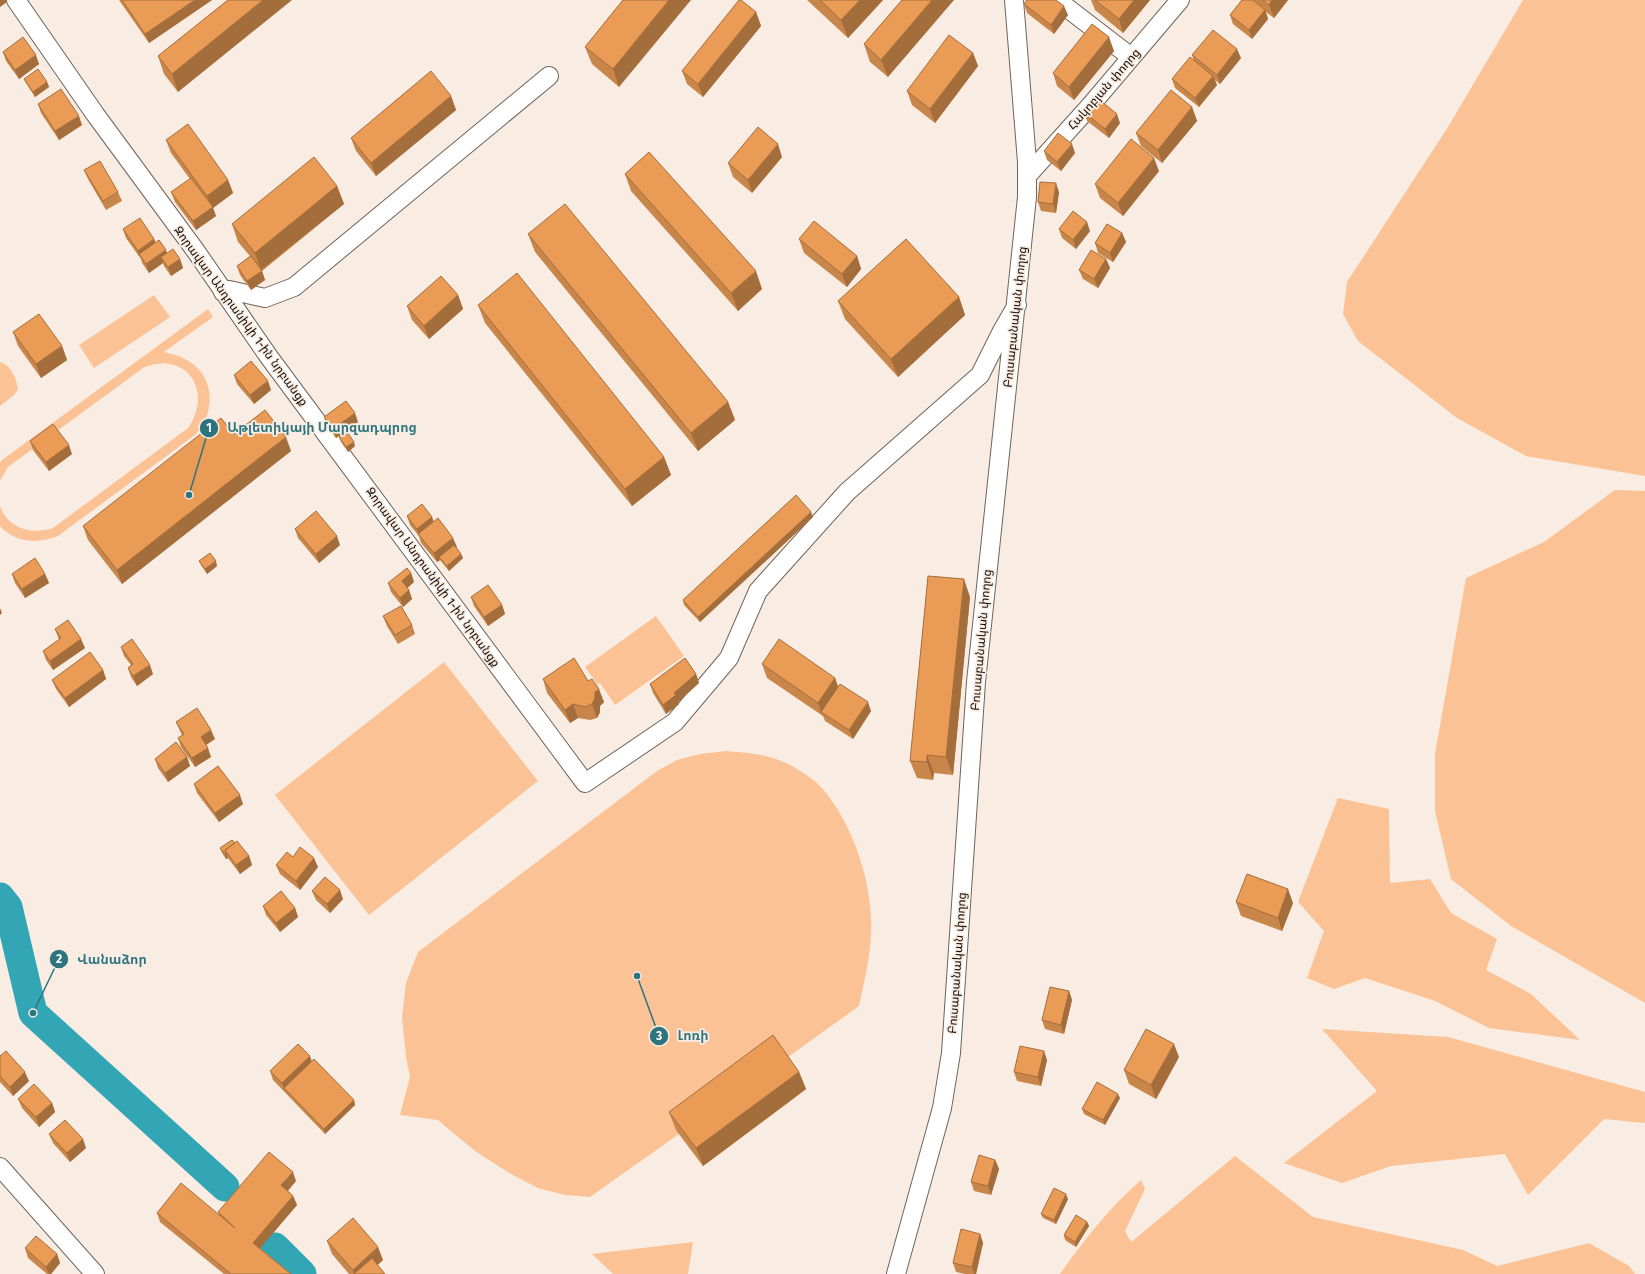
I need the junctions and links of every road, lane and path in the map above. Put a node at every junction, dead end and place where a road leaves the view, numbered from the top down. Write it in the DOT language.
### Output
graph roads {
  1 [pos="16,0"];
  2 [pos="1014,0"];
  3 [pos="1057,0"];
  4 [pos="1180,0"];
  5 [pos="1131,57"];
  6 [pos="549,76"];
  7 [pos="1027,176"];
  8 [pos="223,292"];
  9 [pos="1017,305"];
  10 [pos="0,1167"];
  11 [pos="95,1274"];
  12 [pos="896,1274"];
  1 -- 8 [label="street, Զորավար Անդրանիկի 1-ին նրբանցք"];
  2 -- 7 [label="street, Բուսաբանական փողոց"];
  3 -- 5 [label="street"];
  4 -- 5 [label="street, Հակոբյան փողոց"];
  5 -- 7 [label="street, Հակոբյան փողոց"];
  6 -- 8 [label="street"];
  7 -- 9 [label="street, Բուսաբանական փողոց"];
  8 -- 9 [label="street, Զորավար Անդրանիկի 1-ին նրբանցք"];
  9 -- 12 [label="street, Բուսաբանական փողոց"];
  10 -- 11 [label="street"];
}
